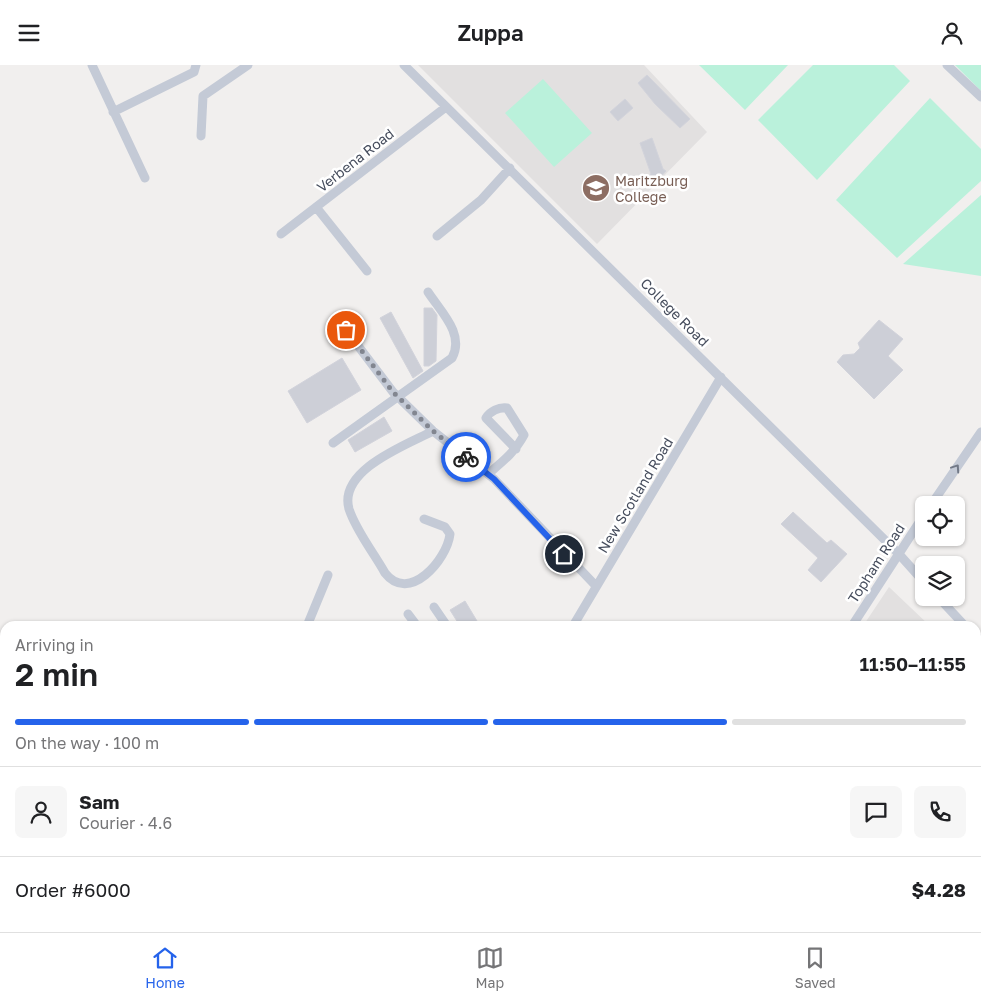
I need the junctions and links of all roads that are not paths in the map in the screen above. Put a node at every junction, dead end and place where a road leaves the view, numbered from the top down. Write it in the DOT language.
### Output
graph roads {
  1 [pos="92,65"];
  2 [pos="196,65"];
  3 [pos="248,65"];
  4 [pos="404,65"];
  5 [pos="947,65"];
  6 [pos="981,97"];
  7 [pos="446,107"];
  8 [pos="113,112"];
  9 [pos="200,136"];
  10 [pos="510,168"];
  11 [pos="145,178"];
  12 [pos="316,207"];
  13 [pos="281,234"];
  14 [pos="438,236"];
  15 [pos="367,271"];
  16 [pos="428,292"];
  17 [pos="346,330"];
  18 [pos="721,377"];
  19 [pos="399,397"];
  20 [pos="433,431"];
  21 [pos="981,431"];
  22 [pos="333,443"];
  23 [pos="516,449"];
  24 [pos="488,474"];
  25 [pos="937,496"];
  26 [pos="424,519"];
  27 [pos="915,528"];
  28 [pos="898,553"];
  29 [pos="915,572"];
  30 [pos="328,575"];
  31 [pos="596,586"];
  32 [pos="946,606"];
  33 [pos="434,607"];
  34 [pos="408,614"];
  35 [pos="309,621"];
  36 [pos="413,621"];
  37 [pos="444,621"];
  38 [pos="576,621"];
  39 [pos="855,621"];
  40 [pos="960,621"];
  1 -- 8 [label="street"];
  2 -- 8 [label="street"];
  3 -- 9 [label="street"];
  4 -- 7 [label="street, College Road"];
  5 -- 6 [label="street"];
  7 -- 10 [label="street, College Road"];
  7 -- 12 [label="street, Verbena Road"];
  8 -- 11 [label="street"];
  10 -- 14 [label="street"];
  10 -- 18 [label="street, College Road"];
  12 -- 13 [label="street, Verbena Road"];
  12 -- 15 [label="street"];
  16 -- 19 [label="street"];
  17 -- 19 [label="street"];
  18 -- 28 [label="street, College Road"];
  18 -- 31 [label="street, New Scotland Road"];
  19 -- 20 [label="street"];
  19 -- 22 [label="street"];
  20 -- 24 [label="street"];
  20 -- 26 [label="street"];
  25 -- 21 [label="street, one-way"];
  23 -- 23 [label="street"];
  23 -- 24 [label="street"];
  24 -- 31 [label="street"];
  27 -- 28 [label="street, Topham Road"];
  28 -- 29 [label="street, College Road"];
  28 -- 39 [label="street, Topham Road"];
  30 -- 35 [label="street"];
  31 -- 38 [label="street, New Scotland Road"];
  32 -- 40 [label="street"];
  33 -- 37 [label="street"];
  34 -- 36 [label="street"];
}
